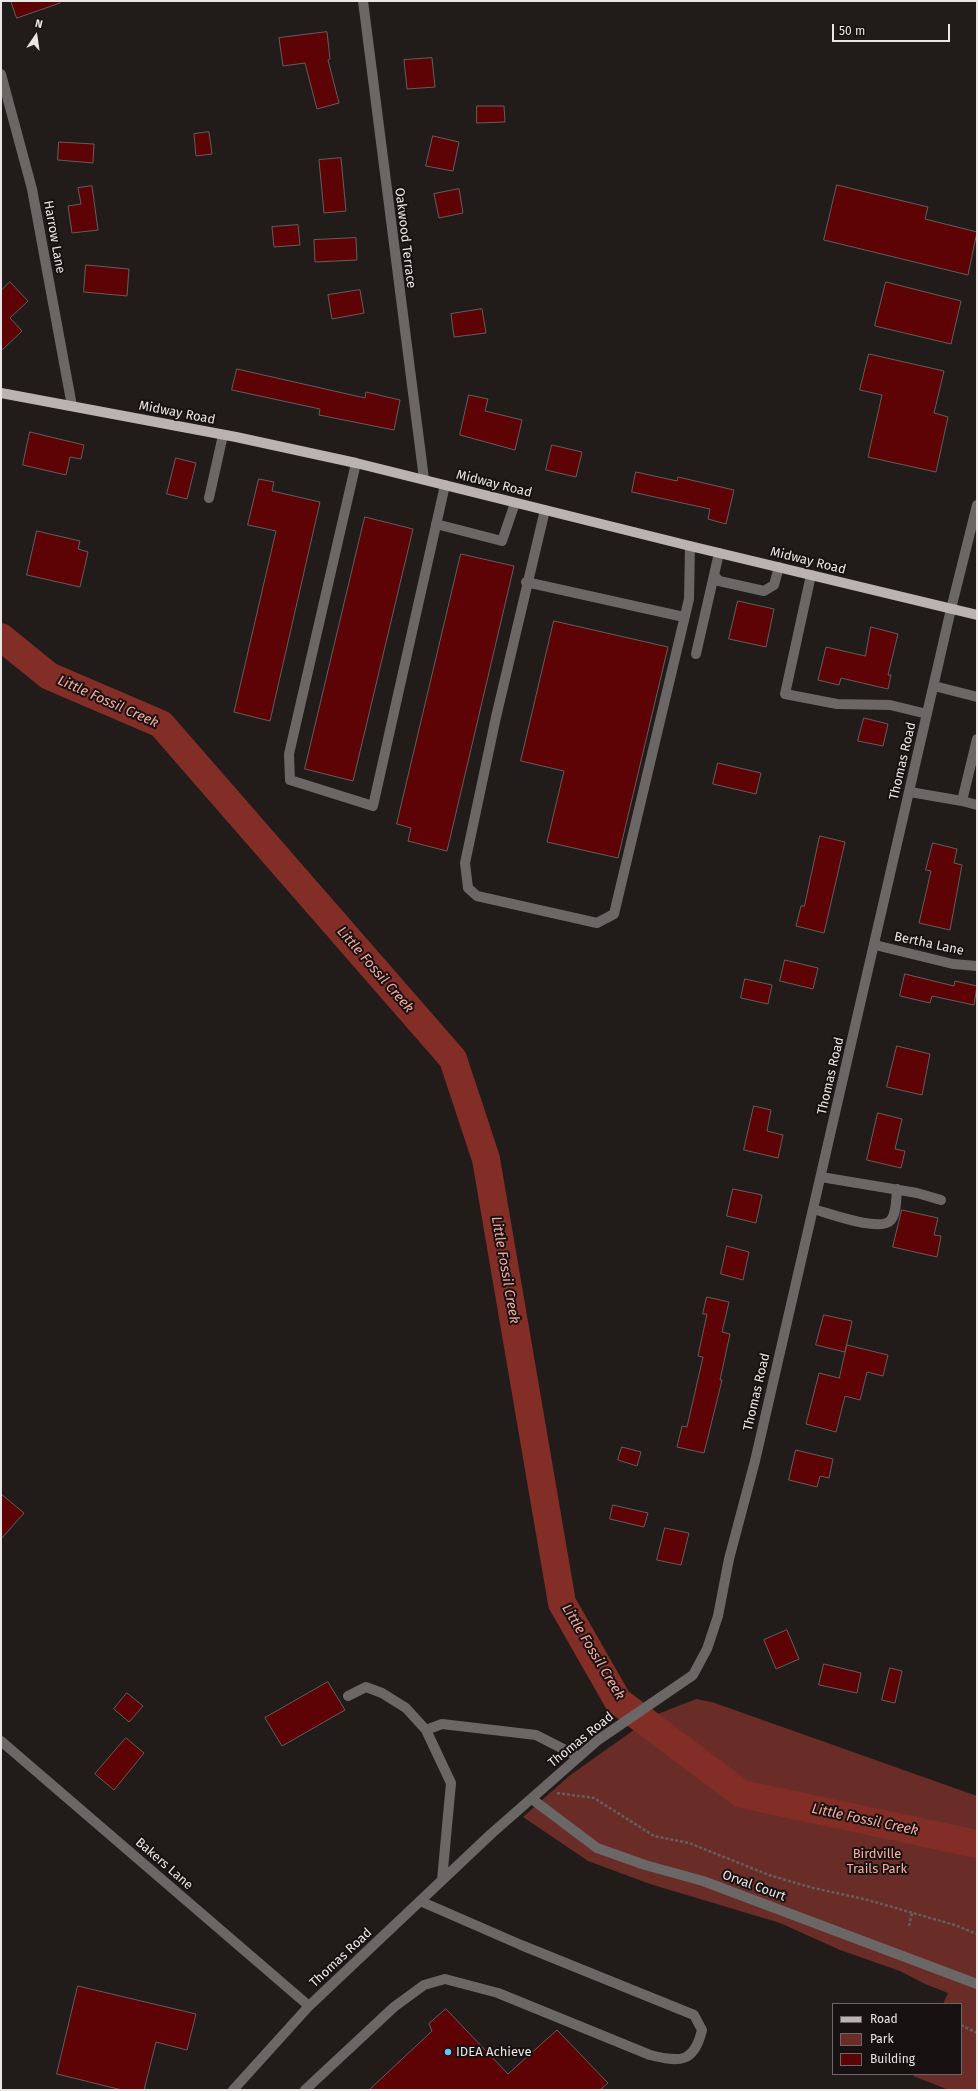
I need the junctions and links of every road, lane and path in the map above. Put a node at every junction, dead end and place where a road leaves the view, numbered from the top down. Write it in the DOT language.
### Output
graph roads {
  1 [pos="363,1"];
  2 [pos="1,74"];
  3 [pos="1,393"];
  4 [pos="72,406"];
  5 [pos="223,435"];
  6 [pos="356,463"];
  7 [pos="424,479"];
  8 [pos="444,485"];
  9 [pos="209,498"];
  10 [pos="515,503"];
  11 [pos="977,505"];
  12 [pos="544,510"];
  13 [pos="436,524"];
  14 [pos="690,546"];
  15 [pos="720,553"];
  16 [pos="779,567"];
  17 [pos="714,575"];
  18 [pos="811,575"];
  19 [pos="526,582"];
  20 [pos="951,609"];
  21 [pos="977,615"];
  22 [pos="684,617"];
  23 [pos="696,654"];
  24 [pos="934,686"];
  25 [pos="977,697"];
  26 [pos="927,714"];
  27 [pos="977,739"];
  28 [pos="910,792"];
  29 [pos="962,801"];
  30 [pos="977,805"];
  31 [pos="875,945"];
  32 [pos="977,966"];
  33 [pos="821,1177"];
  34 [pos="897,1189"];
  35 [pos="941,1200"];
  36 [pos="813,1209"];
  37 [pos="348,1696"];
  38 [pos="426,1730"];
  39 [pos="1,1741"];
  40 [pos="579,1757"];
  41 [pos="554,1792"];
  42 [pos="532,1799"];
  43 [pos="442,1880"];
  44 [pos="420,1901"];
  45 [pos="912,1913"];
  46 [pos="909,1926"];
  47 [pos="977,1934"];
  48 [pos="977,1984"];
  49 [pos="309,2006"];
  50 [pos="962,2026"];
  51 [pos="977,2033"];
  52 [pos="233,2090"];
  53 [pos="305,2090"];
  1 -- 7 [label="street, Oakwood Terrace"];
  2 -- 4 [label="street, Harrow Lane"];
  3 -- 4 [label="main road, Midway Road"];
  4 -- 5 [label="main road, Midway Road"];
  5 -- 6 [label="main road, Midway Road"];
  5 -- 9 [label="street"];
  6 -- 7 [label="main road, Midway Road"];
  6 -- 13 [label="street"];
  7 -- 8 [label="main road, Midway Road"];
  8 -- 10 [label="main road, Midway Road"];
  8 -- 13 [label="street"];
  10 -- 12 [label="main road, Midway Road"];
  10 -- 13 [label="street"];
  11 -- 20 [label="street, Thomas Road"];
  12 -- 14 [label="main road, Midway Road"];
  12 -- 19 [label="street"];
  14 -- 15 [label="main road, Midway Road"];
  14 -- 22 [label="street"];
  15 -- 16 [label="main road, Midway Road"];
  15 -- 17 [label="street"];
  16 -- 17 [label="street"];
  16 -- 18 [label="main road, Midway Road"];
  17 -- 23 [label="street"];
  18 -- 20 [label="main road, Midway Road"];
  18 -- 26 [label="street"];
  19 -- 22 [label="street"];
  19 -- 22 [label="street"];
  20 -- 21 [label="main road, Midway Road"];
  20 -- 24 [label="street, Thomas Road"];
  24 -- 25 [label="street"];
  24 -- 26 [label="street, Thomas Road"];
  26 -- 28 [label="street, Thomas Road"];
  27 -- 29 [label="street"];
  28 -- 29 [label="street"];
  28 -- 31 [label="street, Thomas Road"];
  29 -- 30 [label="street"];
  31 -- 32 [label="street, Bertha Lane"];
  31 -- 33 [label="street, Thomas Road"];
  33 -- 34 [label="street"];
  33 -- 36 [label="street, Thomas Road"];
  34 -- 35 [label="street"];
  34 -- 36 [label="street"];
  36 -- 40 [label="street, Thomas Road"];
  37 -- 38 [label="street"];
  38 -- 40 [label="street"];
  38 -- 43 [label="street"];
  39 -- 49 [label="street, Bakers Lane"];
  40 -- 42 [label="street, Thomas Road"];
  41 -- 45 [label="path"];
  42 -- 43 [label="street, Thomas Road"];
  42 -- 48 [label="street, Orval Court"];
  43 -- 44 [label="street, Thomas Road"];
  44 -- 49 [label="street, Thomas Road"];
  44 -- 53 [label="street"];
  45 -- 46 [label="path"];
  45 -- 47 [label="path"];
  49 -- 52 [label="street, Thomas Road"];
  50 -- 51 [label="path"];
}
